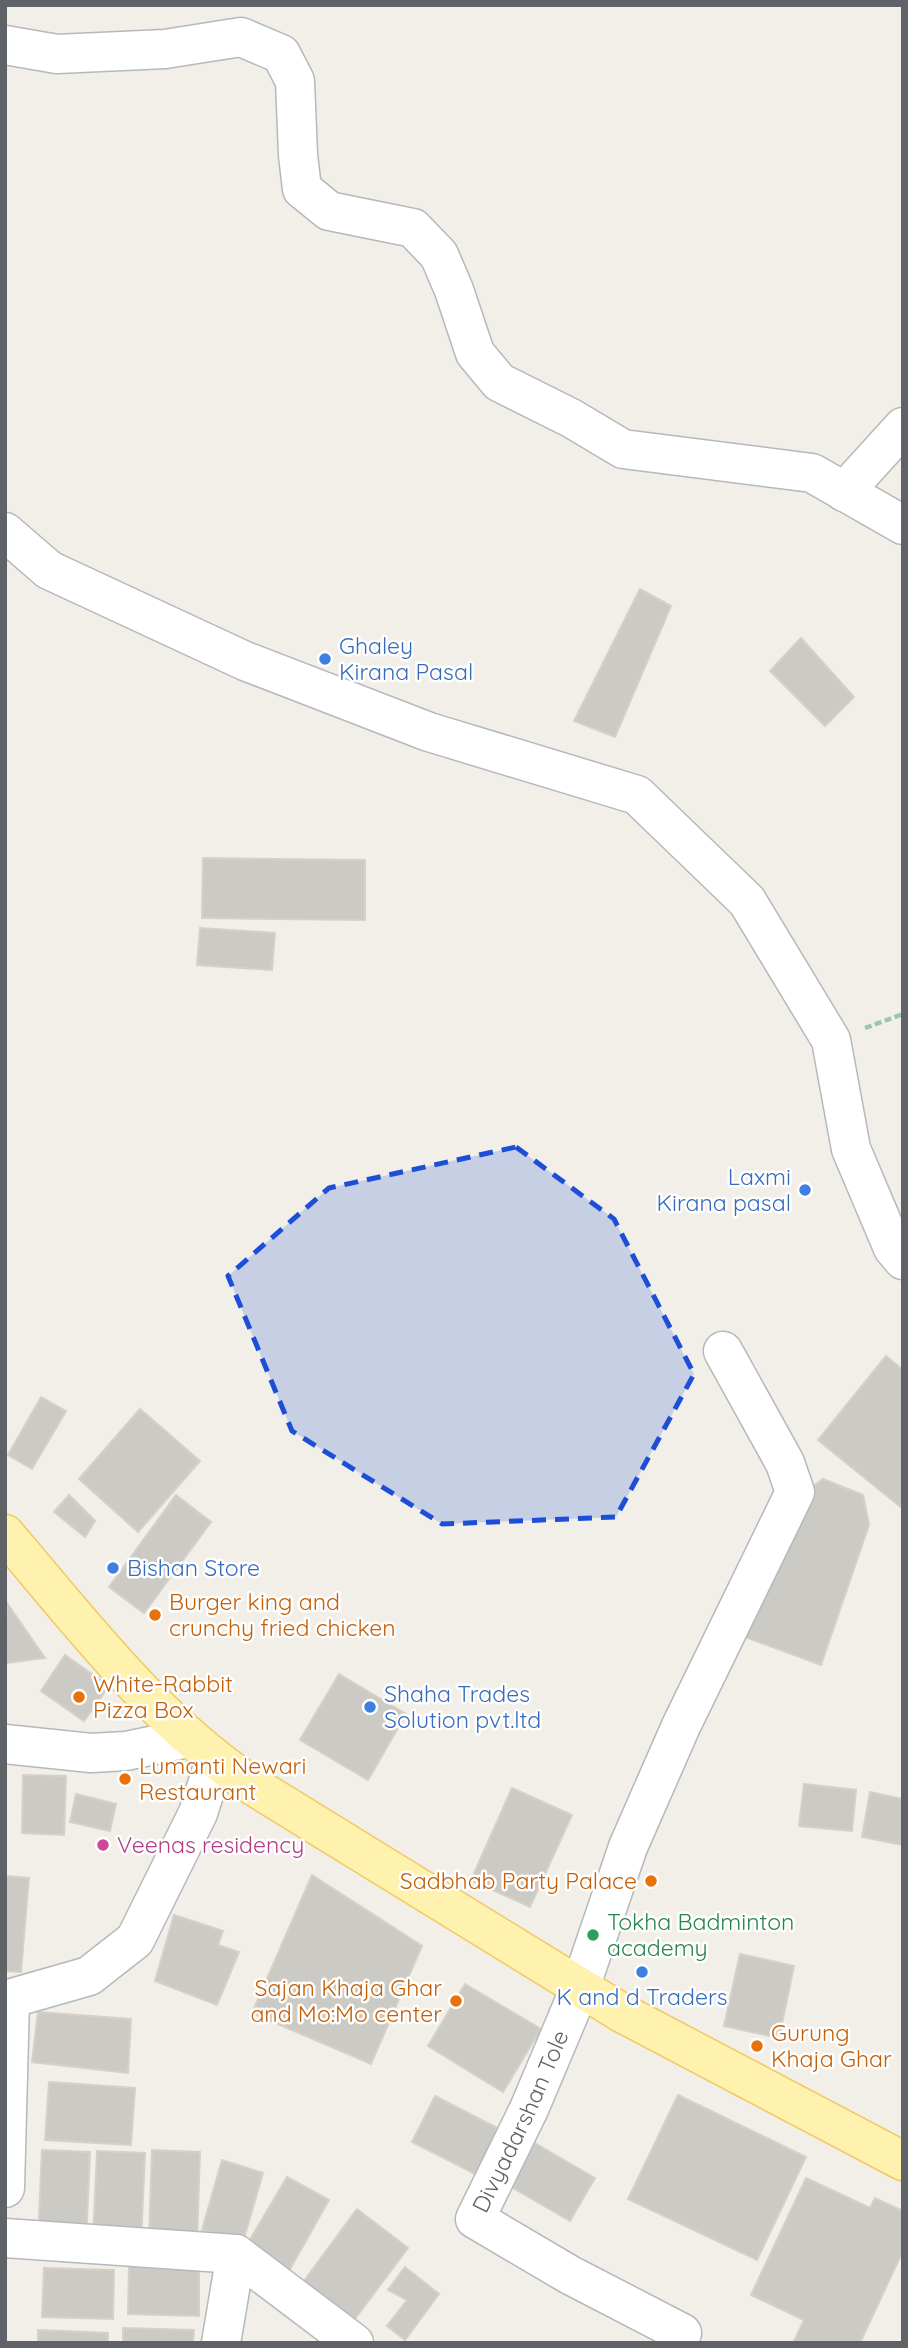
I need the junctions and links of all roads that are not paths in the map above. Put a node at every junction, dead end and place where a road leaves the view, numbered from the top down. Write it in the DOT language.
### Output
graph roads {
  1 [pos="5,45"];
  2 [pos="903,427"];
  3 [pos="844,492"];
  4 [pos="903,525"];
  5 [pos="5,532"];
  6 [pos="903,1259"];
  7 [pos="723,1351"];
  8 [pos="5,1534"];
  9 [pos="5,1744"];
  10 [pos="201,1749"];
  11 [pos="580,1988"];
  12 [pos="8,2000"];
  13 [pos="903,2161"];
  14 [pos="5,2188"];
  15 [pos="5,2238"];
  16 [pos="236,2254"];
  17 [pos="222,2343"];
  18 [pos="354,2343"];
  19 [pos="678,2343"];
  1 -- 3 [label="street"];
  2 -- 3 [label="street"];
  3 -- 4 [label="street"];
  5 -- 6 [label="street"];
  7 -- 11 [label="street"];
  8 -- 10 [label="main road"];
  9 -- 10 [label="street"];
  10 -- 11 [label="main road"];
  10 -- 12 [label="street"];
  11 -- 13 [label="main road"];
  11 -- 19 [label="street, Divyadarshan Tole"];
  12 -- 14 [label="street"];
  15 -- 16 [label="street"];
  16 -- 17 [label="street"];
  16 -- 18 [label="street"];
}
